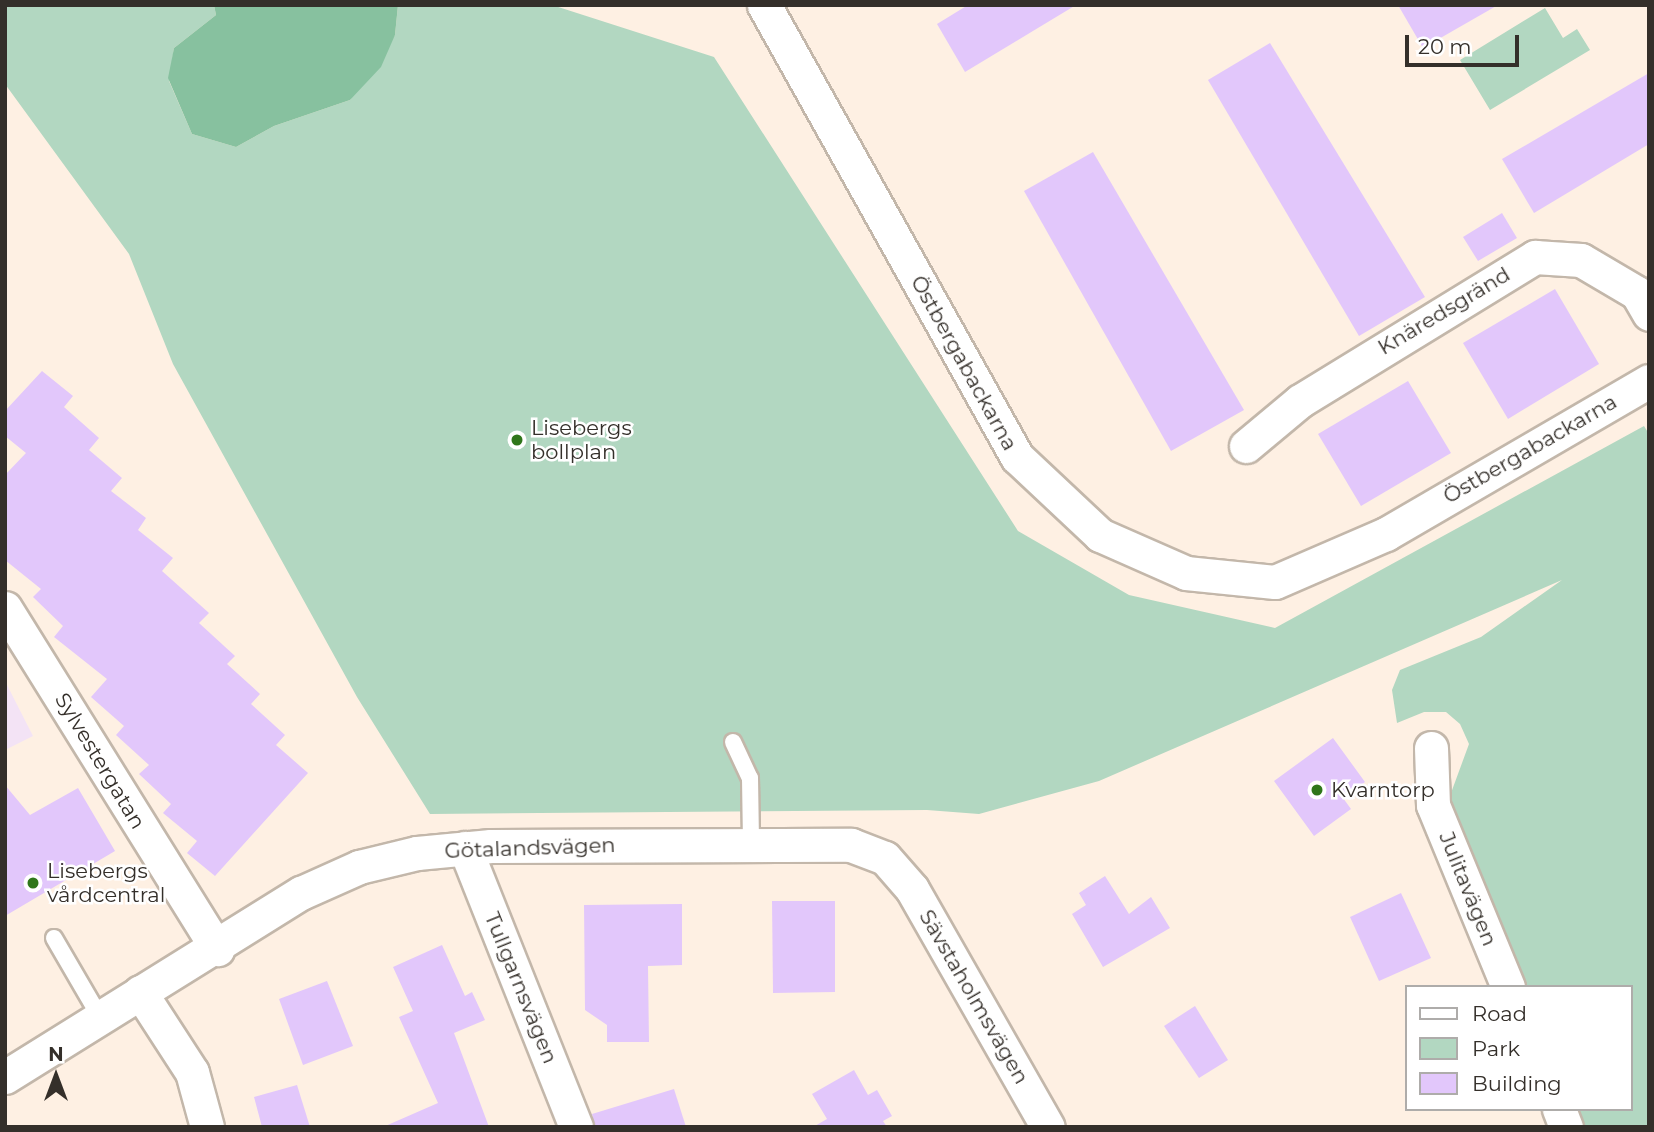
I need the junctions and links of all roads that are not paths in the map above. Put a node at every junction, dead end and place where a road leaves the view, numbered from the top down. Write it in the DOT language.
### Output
graph roads {
  1 [pos="764,5"];
  2 [pos="1649,314"];
  3 [pos="1649,381"];
  4 [pos="1245,446"];
  5 [pos="5,608"];
  6 [pos="733,742"];
  7 [pos="1432,748"];
  8 [pos="751,845"];
  9 [pos="466,848"];
  10 [pos="896,871"];
  11 [pos="54,938"];
  12 [pos="217,950"];
  13 [pos="1507,985"];
  14 [pos="140,992"];
  15 [pos="100,1017"];
  16 [pos="5,1077"];
  17 [pos="207,1127"];
  18 [pos="576,1127"];
  19 [pos="1048,1127"];
  1 -- 3 [label="street, Östbergabackarna"];
  2 -- 4 [label="street, Knäredsgränd"];
  5 -- 12 [label="street, Sylvestergatan"];
  6 -- 8 [label="lane"];
  7 -- 13 [label="street, Julitavägen"];
  8 -- 9 [label="street, Götalandsvägen"];
  8 -- 10 [label="street, Götalandsvägen"];
  9 -- 12 [label="street, Götalandsvägen"];
  9 -- 18 [label="street, Tullgarnsvägen"];
  10 -- 19 [label="street, Sävstaholmsvägen"];
  11 -- 15 [label="lane"];
  12 -- 14 [label="street, Götalandsvägen"];
  14 -- 15 [label="street, Götalandsvägen"];
  14 -- 17 [label="street"];
  15 -- 16 [label="street, Götalandsvägen"];
}
